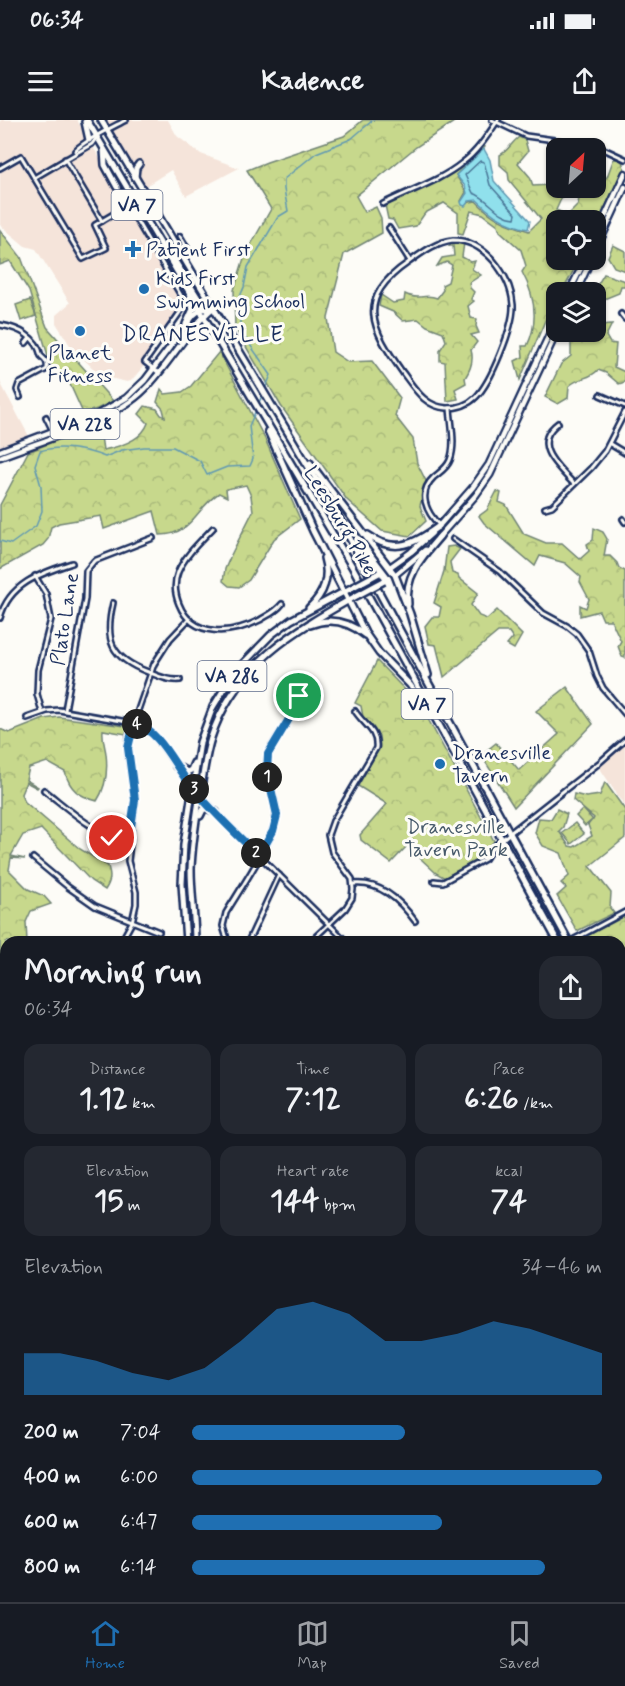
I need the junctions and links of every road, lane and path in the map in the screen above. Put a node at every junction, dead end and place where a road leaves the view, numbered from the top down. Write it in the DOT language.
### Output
graph roads {
  1 [pos="86,120"];
  2 [pos="101,120"];
  3 [pos="126,120"];
  4 [pos="492,120"];
  5 [pos="497,122"];
  6 [pos="107,131"];
  7 [pos="97,137"];
  8 [pos="89,140"];
  9 [pos="104,148"];
  10 [pos="74,153"];
  11 [pos="65,159"];
  12 [pos="625,159"];
  13 [pos="139,165"];
  14 [pos="0,168"];
  15 [pos="625,173"];
  16 [pos="34,178"];
  17 [pos="135,179"];
  18 [pos="117,187"];
  19 [pos="625,187"];
  20 [pos="135,201"];
  21 [pos="382,204"];
  22 [pos="129,205"];
  23 [pos="606,214"];
  24 [pos="102,221"];
  25 [pos="389,228"];
  26 [pos="606,228"];
  27 [pos="152,229"];
  28 [pos="180,236"];
  29 [pos="187,248"];
  30 [pos="180,252"];
  31 [pos="190,254"];
  32 [pos="411,261"];
  33 [pos="178,273"];
  34 [pos="172,277"];
  35 [pos="182,280"];
  36 [pos="213,308"];
  37 [pos="202,313"];
  38 [pos="621,314"];
  39 [pos="625,320"];
  40 [pos="186,324"];
  41 [pos="0,325"];
  42 [pos="30,338"];
  43 [pos="546,341"];
  44 [pos="552,342"];
  45 [pos="26,344"];
  46 [pos="153,369"];
  47 [pos="159,374"];
  48 [pos="600,395"];
  49 [pos="20,397"];
  50 [pos="625,406"];
  51 [pos="450,408"];
  52 [pos="625,412"];
  53 [pos="260,413"];
  54 [pos="277,414"];
  55 [pos="46,417"];
  56 [pos="558,423"];
  57 [pos="53,431"];
  58 [pos="610,444"];
  59 [pos="0,451"];
  60 [pos="625,453"];
  61 [pos="0,457"];
  62 [pos="574,484"];
  63 [pos="545,508"];
  64 [pos="358,525"];
  65 [pos="439,526"];
  66 [pos="213,528"];
  67 [pos="313,531"];
  68 [pos="442,533"];
  69 [pos="153,538"];
  70 [pos="453,539"];
  71 [pos="72,563"];
  72 [pos="390,567"];
  73 [pos="395,575"];
  74 [pos="35,576"];
  75 [pos="344,592"];
  76 [pos="348,600"];
  77 [pos="113,603"];
  78 [pos="282,604"];
  79 [pos="410,614"];
  80 [pos="0,618"];
  81 [pos="189,619"];
  82 [pos="291,620"];
  83 [pos="297,630"];
  84 [pos="370,640"];
  85 [pos="150,673"];
  86 [pos="180,680"];
  87 [pos="299,694"];
  88 [pos="440,701"];
  89 [pos="64,710"];
  90 [pos="355,711"];
  91 [pos="42,712"];
  92 [pos="625,714"];
  93 [pos="27,718"];
  94 [pos="134,723"];
  95 [pos="440,726"];
  96 [pos="625,740"];
  97 [pos="199,750"];
  98 [pos="176,766"];
  99 [pos="193,788"];
  100 [pos="44,790"];
  101 [pos="200,796"];
  102 [pos="216,812"];
  103 [pos="195,832"];
  104 [pos="510,833"];
  105 [pos="501,840"];
  106 [pos="129,841"];
  107 [pos="259,856"];
  108 [pos="33,858"];
  109 [pos="279,875"];
  110 [pos="434,881"];
  111 [pos="353,884"];
  112 [pos="625,912"];
  113 [pos="415,921"];
  114 [pos="132,922"];
  115 [pos="328,924"];
  116 [pos="159,932"];
  117 [pos="124,936"];
  118 [pos="186,936"];
  119 [pos="195,936"];
  120 [pos="225,936"];
  121 [pos="251,936"];
  122 [pos="316,936"];
  123 [pos="341,936"];
  124 [pos="555,936"];
  125 [pos="566,936"];
  126 [pos="584,936"];
  1 -- 7 [label="highway, Leesburg Pike / VA 7"];
  1 -- 8 [label="highway"];
  2 -- 6 [label="highway, Leesburg Pike / VA 7"];
  3 -- 6 [label="street"];
  4 -- 5 [label="street"];
  5 -- 12 [label="street"];
  5 -- 21 [label="street"];
  6 -- 7 [label="street"];
  6 -- 17 [label="highway, Leesburg Pike / VA 7"];
  7 -- 8 [label="street"];
  7 -- 9 [label="highway, Leesburg Pike / VA 7"];
  7 -- 10 [label="street"];
  8 -- 10 [label="street"];
  9 -- 18 [label="highway"];
  9 -- 20 [label="highway, Leesburg Pike / VA 7"];
  10 -- 11 [label="street"];
  11 -- 16 [label="street"];
  11 -- 24 [label="street"];
  13 -- 17 [label="highway"];
  14 -- 16 [label="street"];
  15 -- 23 [label="main road"];
  16 -- 24 [label="street"];
  17 -- 30 [label="highway, Leesburg Pike / VA 7"];
  18 -- 22 [label="street"];
  19 -- 26 [label="main road"];
  20 -- 22 [label="street"];
  20 -- 27 [label="highway, Leesburg Pike / VA 7"];
  22 -- 24 [label="street"];
  22 -- 34 [label="street"];
  25 -- 32 [label="street"];
  27 -- 33 [label="highway, Leesburg Pike / VA 7"];
  27 -- 36 [label="highway"];
  28 -- 29 [label="street"];
  29 -- 30 [label="street"];
  29 -- 31 [label="street"];
  30 -- 36 [label="highway, Leesburg Pike / VA 7"];
  32 -- 51 [label="street"];
  32 -- 51 [label="street"];
  33 -- 34 [label="street"];
  33 -- 35 [label="highway, Leesburg Pike / VA 7"];
  34 -- 46 [label="street"];
  35 -- 37 [label="highway, Leesburg Pike / VA 7"];
  35 -- 40 [label="highway"];
  36 -- 37 [label="main road, VA 228"];
  36 -- 54 [label="highway, Leesburg Pike / VA 7"];
  37 -- 40 [label="main road, VA 228"];
  37 -- 47 [label="main road, VA 228"];
  37 -- 53 [label="highway, Leesburg Pike / VA 7"];
  38 -- 39 [label="street"];
  40 -- 46 [label="main road, VA 228"];
  41 -- 42 [label="street"];
  42 -- 45 [label="street"];
  42 -- 49 [label="street"];
  43 -- 65 [label="main road"];
  44 -- 68 [label="main road"];
  46 -- 47 [label="street"];
  46 -- 57 [label="main road, VA 228"];
  47 -- 61 [label="main road, VA 228"];
  48 -- 50 [label="street"];
  51 -- 65 [label="street"];
  52 -- 58 [label="street"];
  53 -- 67 [label="highway"];
  53 -- 95 [label="highway, Leesburg Pike / VA 7"];
  54 -- 64 [label="highway"];
  54 -- 88 [label="highway, Leesburg Pike / VA 7"];
  55 -- 57 [label="street"];
  56 -- 62 [label="street"];
  57 -- 59 [label="main road, VA 228"];
  58 -- 60 [label="street"];
  58 -- 62 [label="street"];
  62 -- 63 [label="street"];
  64 -- 65 [label="highway"];
  64 -- 72 [label="highway"];
  65 -- 68 [label="street"];
  65 -- 72 [label="main road"];
  66 -- 81 [label="street"];
  67 -- 75 [label="highway"];
  67 -- 82 [label="highway"];
  68 -- 73 [label="main road"];
  68 -- 79 [label="highway"];
  69 -- 89 [label="street, Plato Lane"];
  70 -- 92 [label="street"];
  71 -- 74 [label="street"];
  72 -- 73 [label="highway"];
  72 -- 75 [label="highway, VA 286, bridge"];
  73 -- 76 [label="highway, VA 286, bridge"];
  73 -- 79 [label="highway"];
  74 -- 80 [label="street"];
  74 -- 91 [label="street"];
  75 -- 76 [label="highway"];
  75 -- 82 [label="highway, VA 286"];
  76 -- 83 [label="highway, VA 286"];
  76 -- 84 [label="highway"];
  77 -- 85 [label="street"];
  78 -- 81 [label="street"];
  79 -- 88 [label="highway"];
  81 -- 85 [label="street"];
  82 -- 97 [label="highway, VA 286"];
  83 -- 84 [label="highway"];
  83 -- 101 [label="highway, VA 286"];
  84 -- 95 [label="highway"];
  85 -- 86 [label="street"];
  85 -- 94 [label="street"];
  87 -- 107 [label="street"];
  88 -- 104 [label="highway, Leesburg Pike / VA 7"];
  89 -- 91 [label="street"];
  89 -- 94 [label="street"];
  90 -- 111 [label="street"];
  91 -- 93 [label="street"];
  94 -- 98 [label="street"];
  94 -- 106 [label="street"];
  95 -- 105 [label="highway, Leesburg Pike / VA 7"];
  96 -- 104 [label="street"];
  97 -- 98 [label="highway"];
  97 -- 99 [label="highway, VA 286"];
  98 -- 99 [label="street"];
  99 -- 101 [label="street"];
  99 -- 118 [label="highway, VA 286"];
  100 -- 106 [label="street"];
  101 -- 102 [label="street"];
  101 -- 103 [label="highway, VA 286"];
  102 -- 103 [label="highway"];
  102 -- 107 [label="street"];
  103 -- 119 [label="highway, VA 286"];
  104 -- 105 [label="street"];
  104 -- 125 [label="highway, Leesburg Pike / VA 7"];
  105 -- 110 [label="street"];
  105 -- 124 [label="highway, Leesburg Pike / VA 7"];
  106 -- 114 [label="street"];
  107 -- 109 [label="street"];
  107 -- 120 [label="street"];
  108 -- 114 [label="street"];
  109 -- 115 [label="street"];
  109 -- 121 [label="street"];
  111 -- 113 [label="street"];
  111 -- 115 [label="street"];
  112 -- 126 [label="street"];
  114 -- 116 [label="street"];
  114 -- 117 [label="street"];
  115 -- 122 [label="street"];
  115 -- 123 [label="street"];
}
